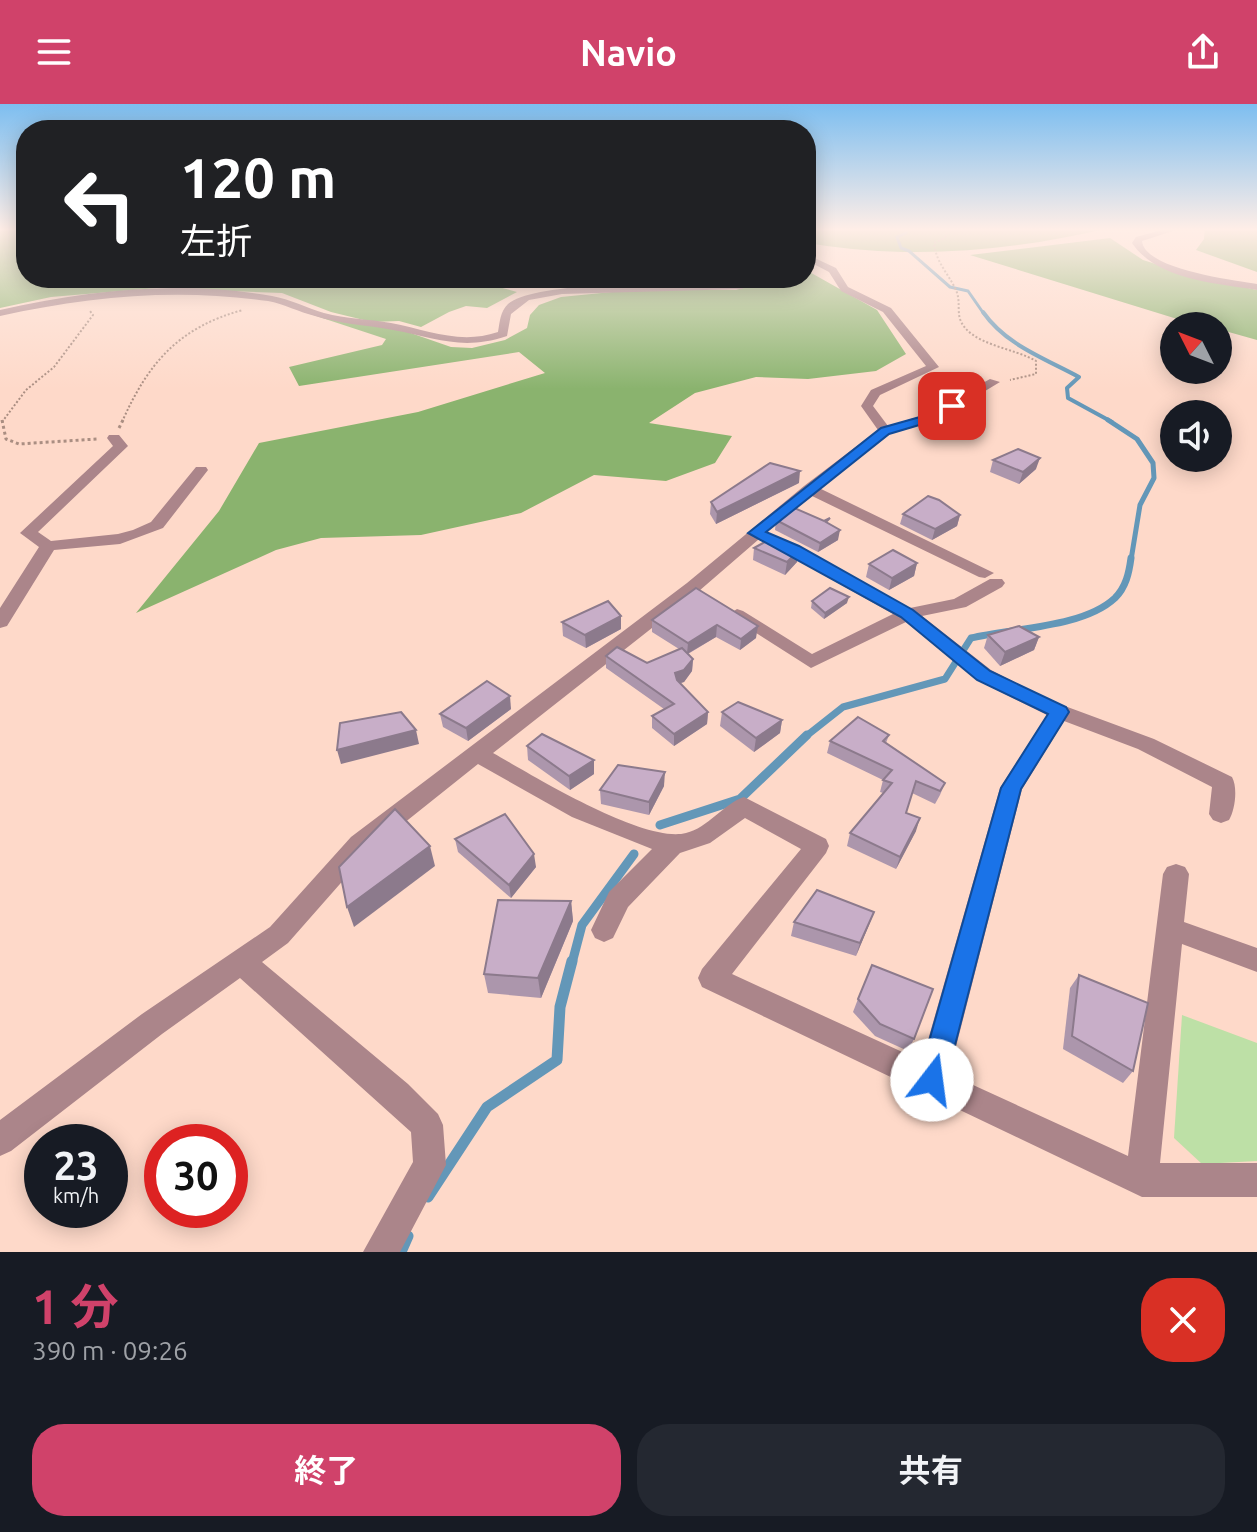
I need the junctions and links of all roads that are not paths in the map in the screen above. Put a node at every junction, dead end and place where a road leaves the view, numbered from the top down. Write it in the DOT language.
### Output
graph roads {
  1 [pos="840,282"];
  2 [pos="1230,282"];
  3 [pos="1257,287"];
  4 [pos="587,288"];
  5 [pos="587,288"];
  6 [pos="688,288"];
  7 [pos="0,313"];
  8 [pos="994,382"];
  9 [pos="885,431"];
  10 [pos="114,438"];
  11 [pos="201,470"];
  12 [pos="809,489"];
  13 [pos="756,533"];
  14 [pos="48,546"];
  15 [pos="705,594"];
  16 [pos="907,614"];
  17 [pos="0,622"];
  18 [pos="1059,712"];
  19 [pos="475,752"];
  20 [pos="1221,814"];
  21 [pos="672,845"];
  22 [pos="1176,874"];
  23 [pos="1172,929"];
  24 [pos="604,930"];
  25 [pos="1257,960"];
  26 [pos="243,963"];
  27 [pos="932,1080"];
  28 [pos="0,1140"];
  29 [pos="1142,1180"];
  30 [pos="1257,1180"];
  31 [pos="381,1252"];
  1 -- 9 [label="street"];
  2 -- 3 [label="street"];
  4 -- 6 [label="street"];
  5 -- 7 [label="street"];
  8 -- 9 [label="street"];
  9 -- 12 [label="street"];
  10 -- 14 [label="street"];
  11 -- 14 [label="street"];
  12 -- 13 [label="street"];
  12 -- 16 [label="street"];
  13 -- 15 [label="street"];
  13 -- 16 [label="street"];
  14 -- 17 [label="street"];
  15 -- 16 [label="street"];
  15 -- 19 [label="street"];
  16 -- 18 [label="street"];
  18 -- 20 [label="street"];
  18 -- 27 [label="street"];
  19 -- 21 [label="street"];
  19 -- 26 [label="street"];
  21 -- 24 [label="street"];
  21 -- 27 [label="street"];
  22 -- 23 [label="street"];
  23 -- 25 [label="street"];
  23 -- 29 [label="street"];
  26 -- 28 [label="street"];
  26 -- 31 [label="street"];
  27 -- 29 [label="street"];
  29 -- 30 [label="street"];
}
